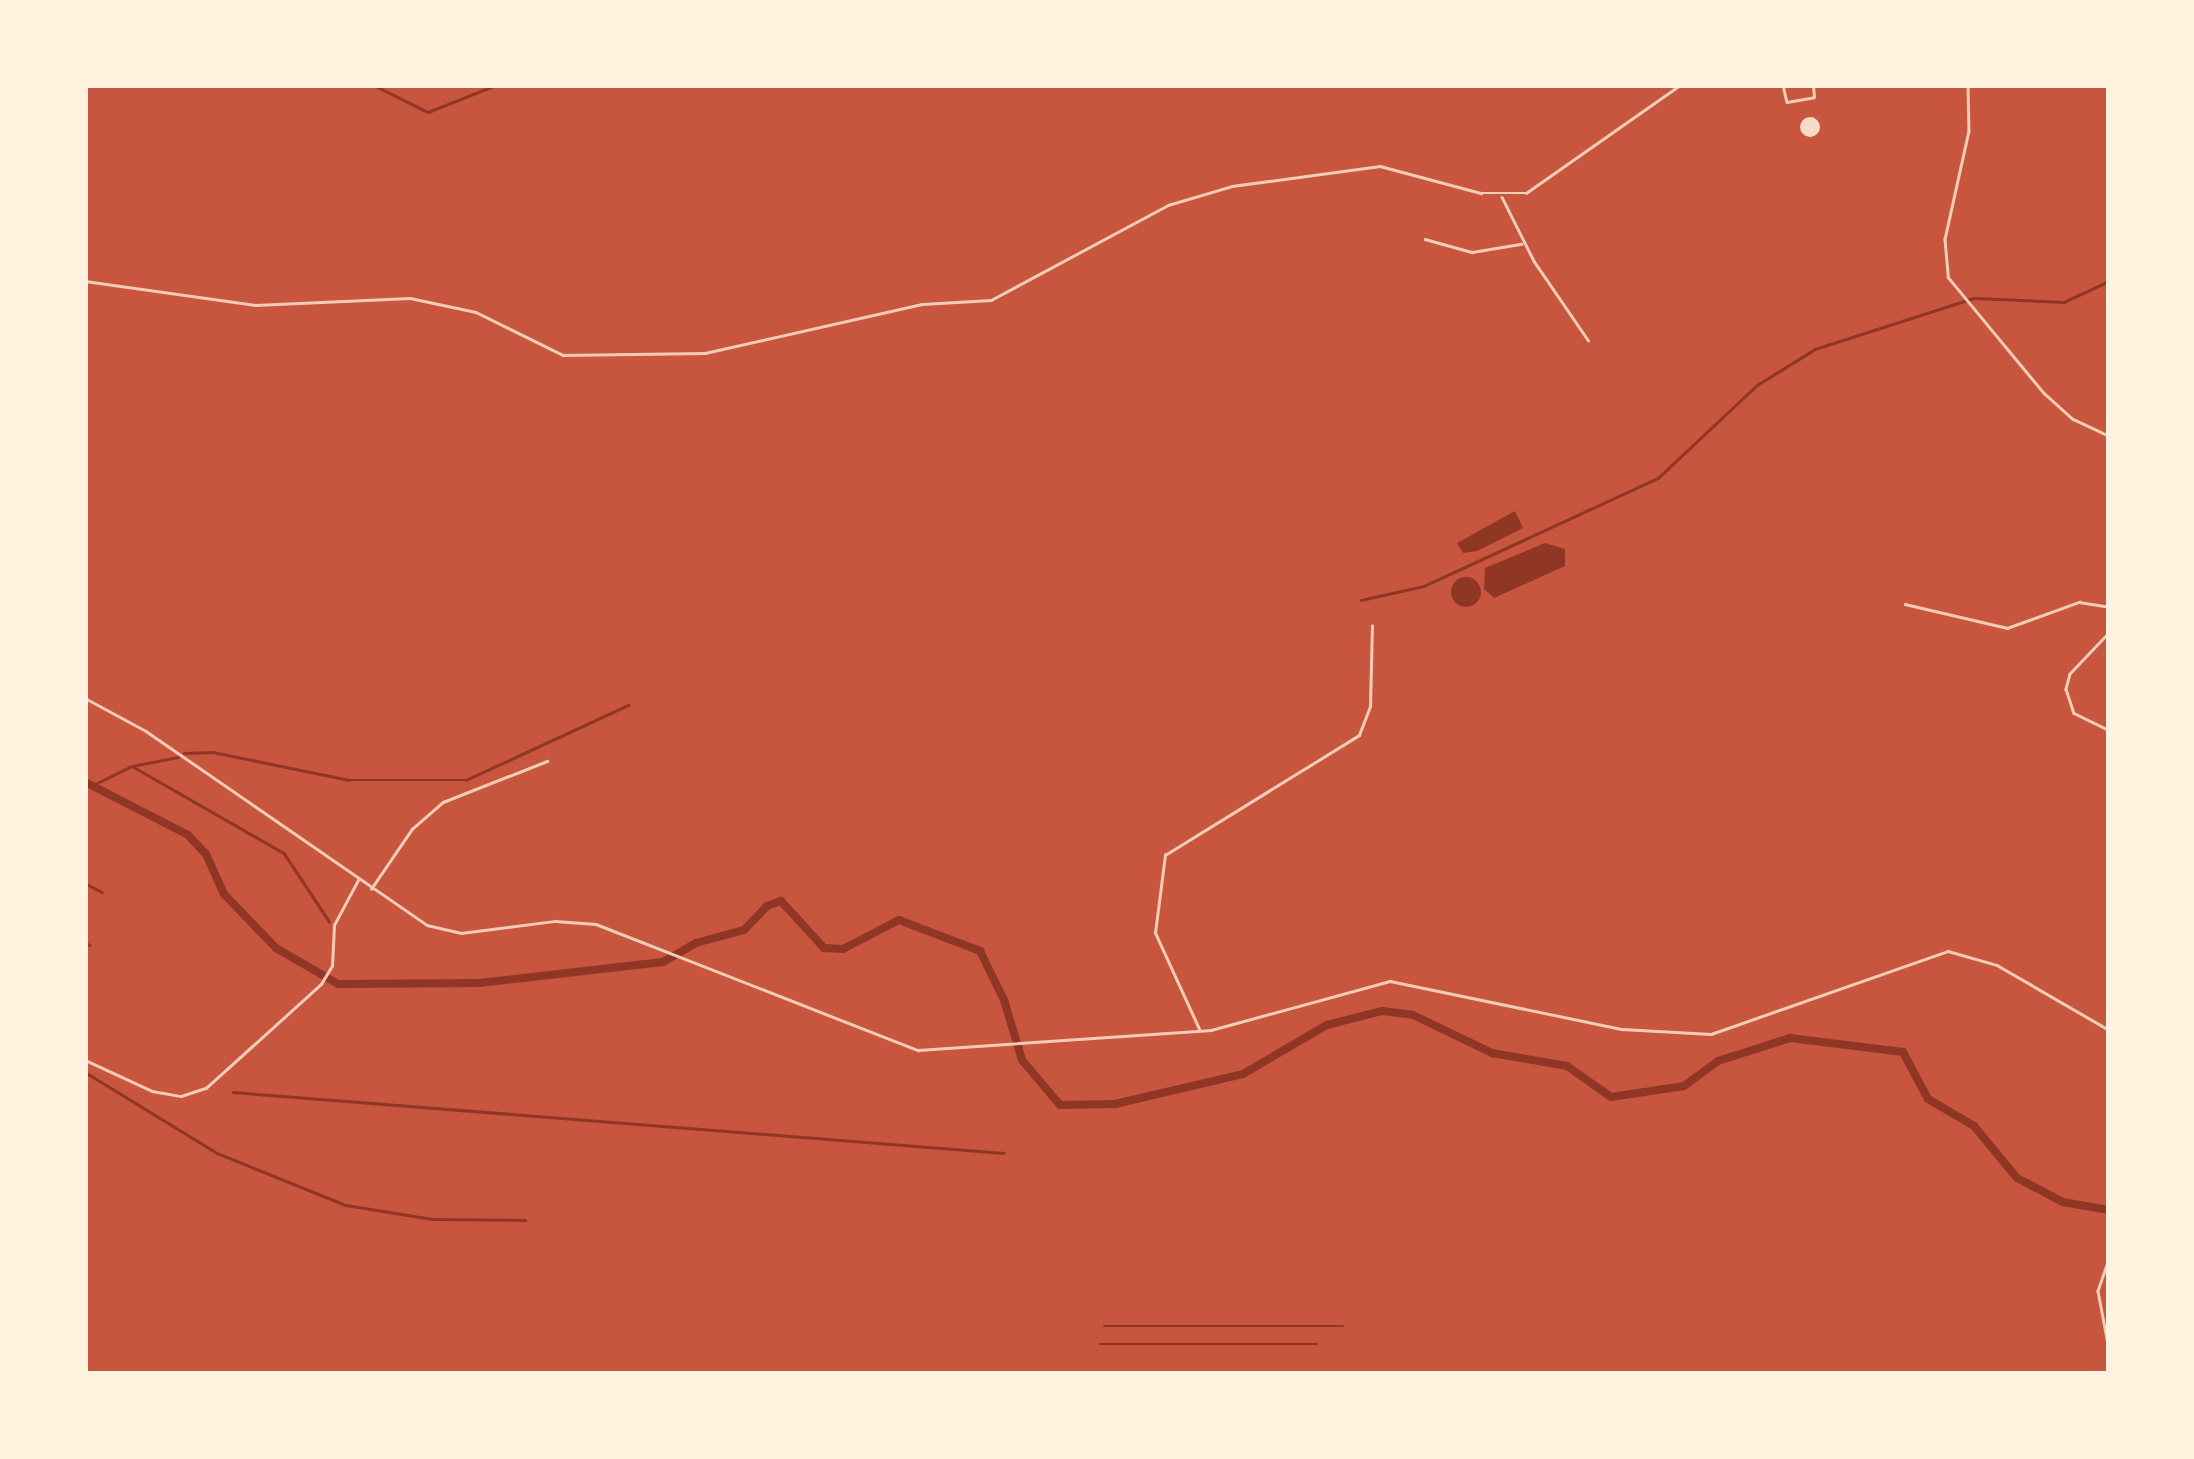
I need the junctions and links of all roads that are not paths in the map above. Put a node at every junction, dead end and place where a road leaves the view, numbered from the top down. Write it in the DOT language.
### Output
graph roads {
  1 [pos="1680,85"];
  2 [pos="1783,85"];
  3 [pos="1813,85"];
  4 [pos="1966,85"];
  5 [pos="1502,196"];
  6 [pos="1426,238"];
  7 [pos="1523,243"];
  8 [pos="85,281"];
  9 [pos="1588,340"];
  10 [pos="2109,436"];
  11 [pos="1904,604"];
  12 [pos="2109,607"];
  13 [pos="1372,626"];
  14 [pos="2109,633"];
  15 [pos="85,698"];
  16 [pos="2109,730"];
  17 [pos="546,761"];
  18 [pos="358,880"];
  19 [pos="372,889"];
  20 [pos="2109,1030"];
  21 [pos="1199,1031"];
  22 [pos="85,1060"];
  23 [pos="2109,1259"];
  24 [pos="2109,1349"];
  1 -- 5 [label="street"];
  2 -- 3 [label="street"];
  4 -- 10 [label="street"];
  5 -- 7 [label="street"];
  5 -- 8 [label="street"];
  6 -- 7 [label="street"];
  7 -- 9 [label="street"];
  11 -- 12 [label="street"];
  13 -- 21 [label="street"];
  14 -- 16 [label="street"];
  15 -- 18 [label="street"];
  17 -- 19 [label="street"];
  18 -- 19 [label="street"];
  18 -- 22 [label="street"];
  19 -- 21 [label="street"];
  20 -- 21 [label="street"];
  23 -- 24 [label="street"];
}
